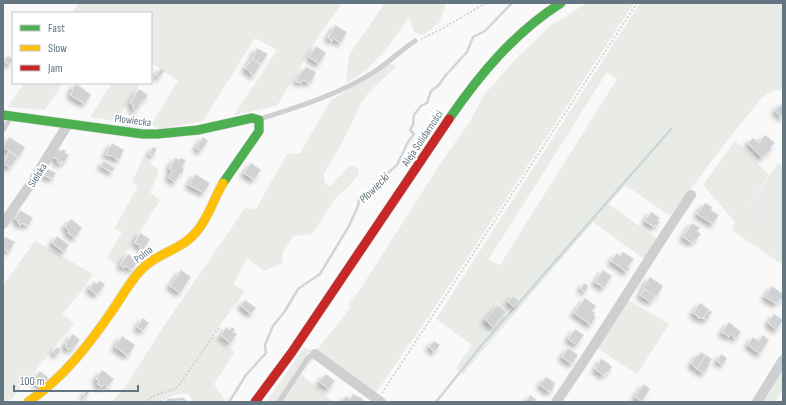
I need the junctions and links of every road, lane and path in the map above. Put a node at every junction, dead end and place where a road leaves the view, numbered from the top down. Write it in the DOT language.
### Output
graph roads {
  1 [pos="486,3"];
  2 [pos="561,3"];
  3 [pos="637,3"];
  4 [pos="415,41"];
  5 [pos="7,115"];
  6 [pos="259,120"];
  7 [pos="68,124"];
  8 [pos="3,130"];
  9 [pos="691,195"];
  10 [pos="3,224"];
  11 [pos="219,328"];
  12 [pos="316,354"];
  13 [pos="783,360"];
  14 [pos="379,401"];
  15 [pos="28,402"];
  16 [pos="143,402"];
  17 [pos="256,402"];
  18 [pos="280,402"];
  19 [pos="556,402"];
  20 [pos="757,402"];
  1 -- 4 [label="path"];
  2 -- 17 [label="street, Aleja Solidarności"];
  3 -- 14 [label="path"];
  4 -- 6 [label="lane"];
  5 -- 7 [label="street, Płowiecka"];
  5 -- 8 [label="lane"];
  6 -- 7 [label="street, Płowiecka"];
  6 -- 15 [label="street, Polna"];
  7 -- 10 [label="street, Sielska"];
  9 -- 19 [label="street"];
  11 -- 16 [label="path"];
  12 -- 14 [label="street"];
  12 -- 18 [label="lane"];
  13 -- 20 [label="street"];
}
